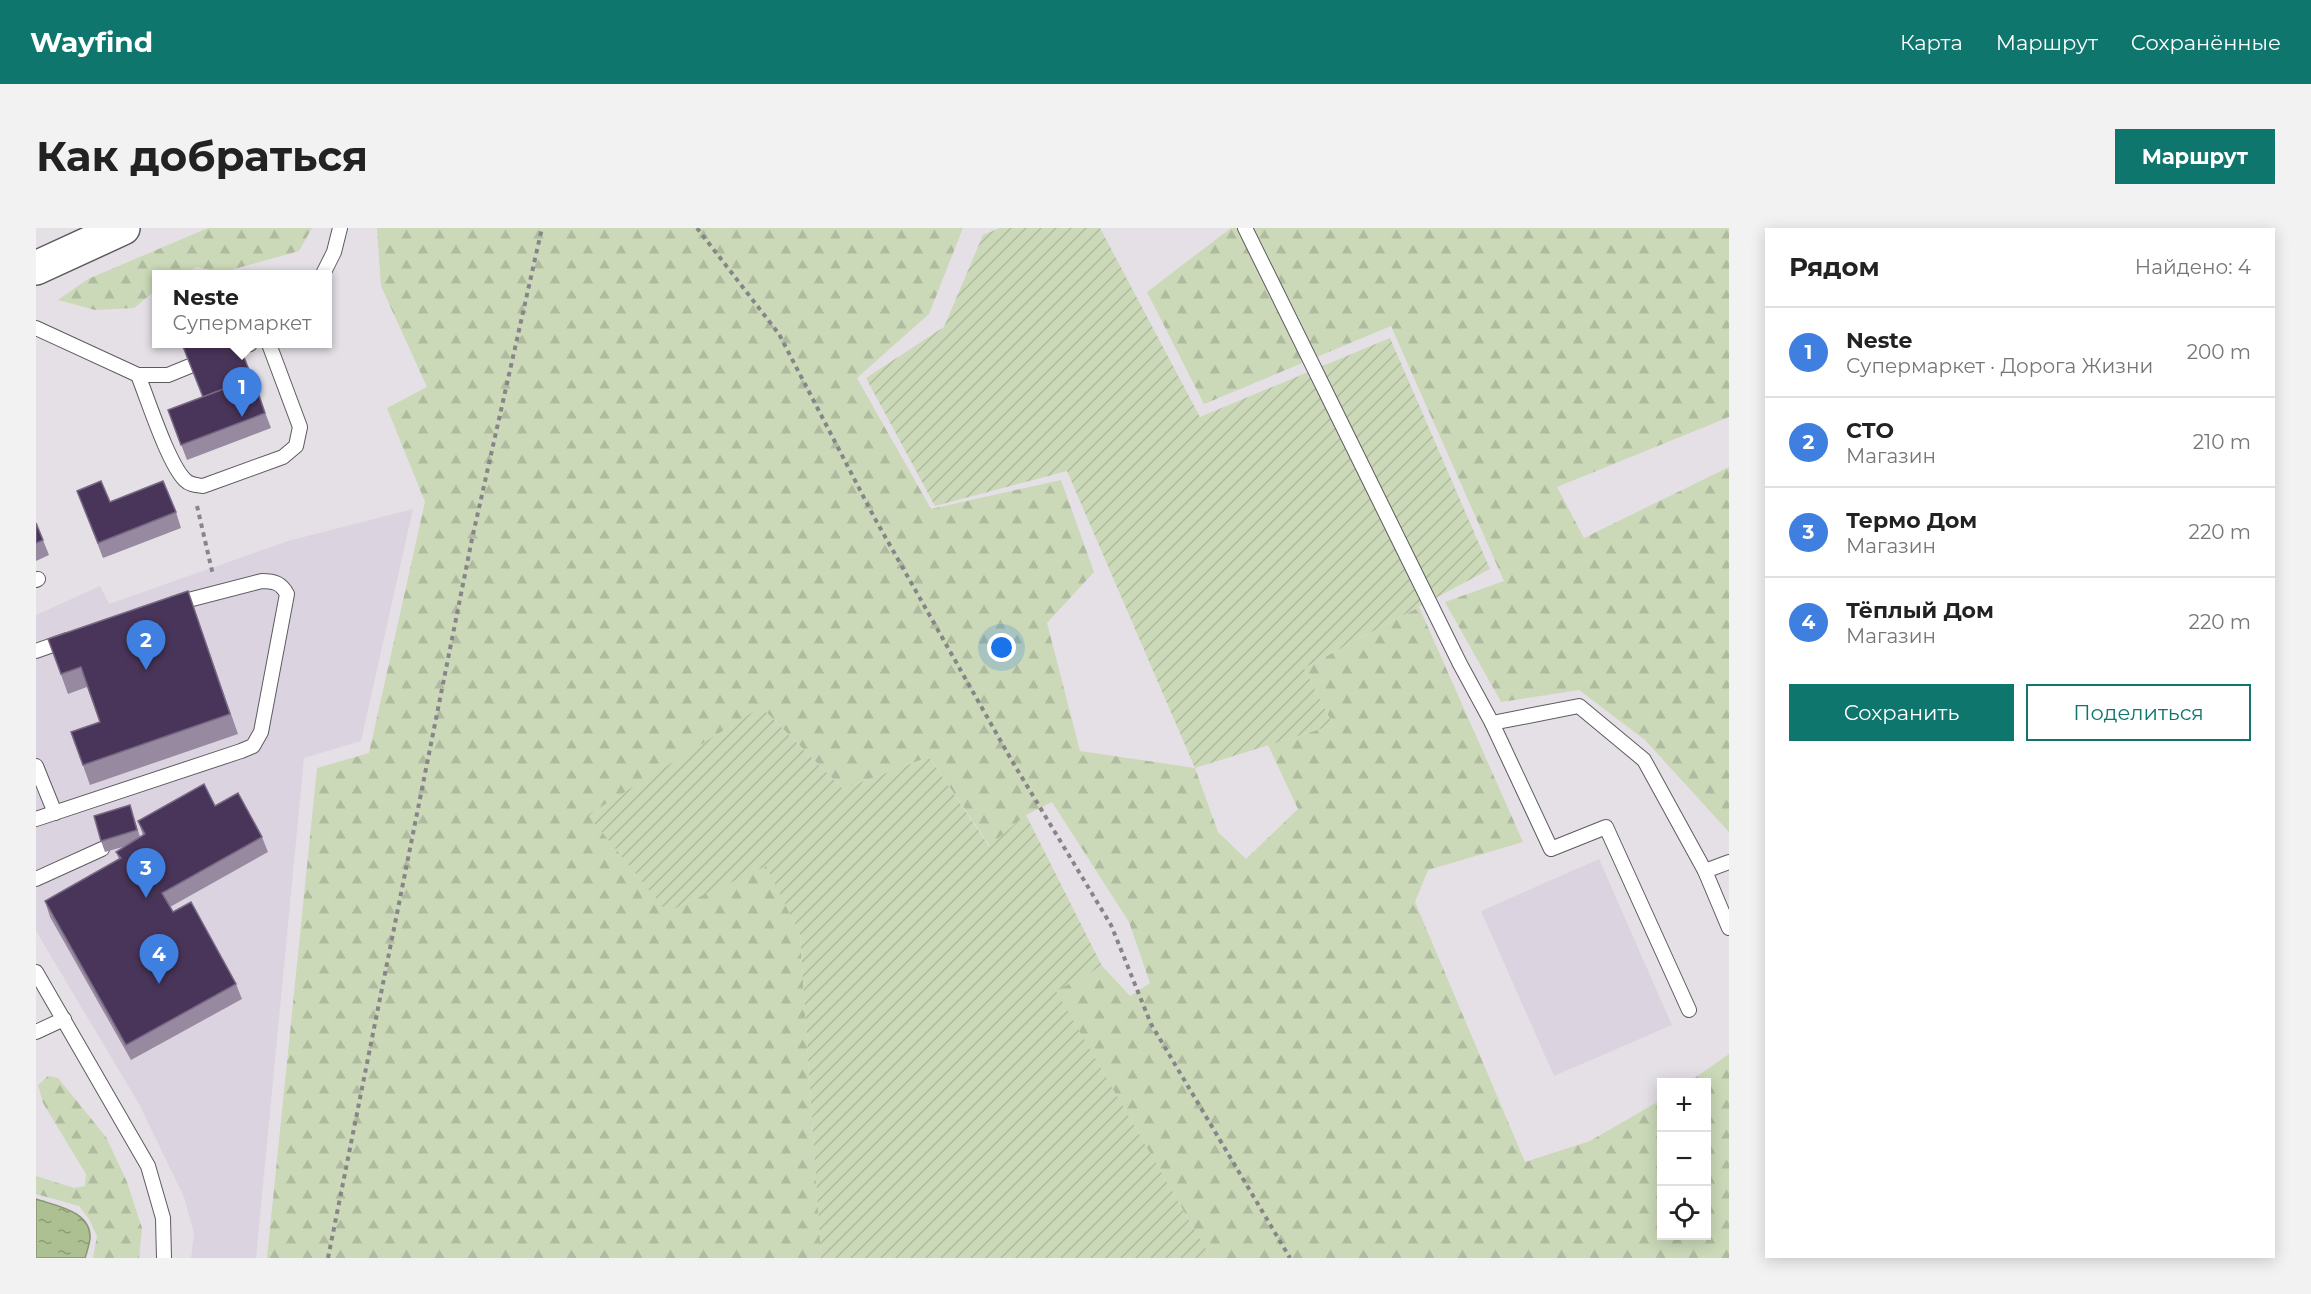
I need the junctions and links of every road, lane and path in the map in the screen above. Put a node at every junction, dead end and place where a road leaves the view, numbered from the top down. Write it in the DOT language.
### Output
graph roads {
  1 [pos="123,228"];
  2 [pos="340,228"];
  3 [pos="542,228"];
  4 [pos="697,228"];
  5 [pos="1245,228"];
  6 [pos="36,268"];
  7 [pos="325,270"];
  8 [pos="36,328"];
  9 [pos="270,348"];
  10 [pos="190,366"];
  11 [pos="138,375"];
  12 [pos="193,485"];
  13 [pos="217,592"];
  14 [pos="160,608"];
  15 [pos="85,634"];
  16 [pos="36,651"];
  17 [pos="1492,723"];
  18 [pos="36,766"];
  19 [pos="55,813"];
  20 [pos="36,819"];
  21 [pos="102,849"];
  22 [pos="1729,862"];
  23 [pos="1705,871"];
  24 [pos="36,879"];
  25 [pos="1729,928"];
  26 [pos="36,972"];
  27 [pos="1689,1010"];
  28 [pos="64,1018"];
  29 [pos="36,1032"];
  30 [pos="164,1258"];
  31 [pos="328,1258"];
  32 [pos="1290,1258"];
  1 -- 6 [label="main road"];
  2 -- 7 [label="lane"];
  3 -- 31 [label="path"];
  4 -- 32 [label="path"];
  5 -- 17 [label="lane"];
  8 -- 11 [label="lane"];
  9 -- 12 [label="lane"];
  10 -- 11 [label="lane"];
  11 -- 12 [label="lane"];
  12 -- 13 [label="path"];
  13 -- 14 [label="lane"];
  13 -- 19 [label="lane"];
  15 -- 16 [label="lane"];
  17 -- 23 [label="lane"];
  17 -- 27 [label="lane"];
  18 -- 19 [label="lane"];
  19 -- 20 [label="lane"];
  21 -- 24 [label="lane"];
  22 -- 23 [label="lane"];
  23 -- 25 [label="lane"];
  26 -- 28 [label="lane"];
  28 -- 29 [label="lane"];
  28 -- 30 [label="lane"];
}
